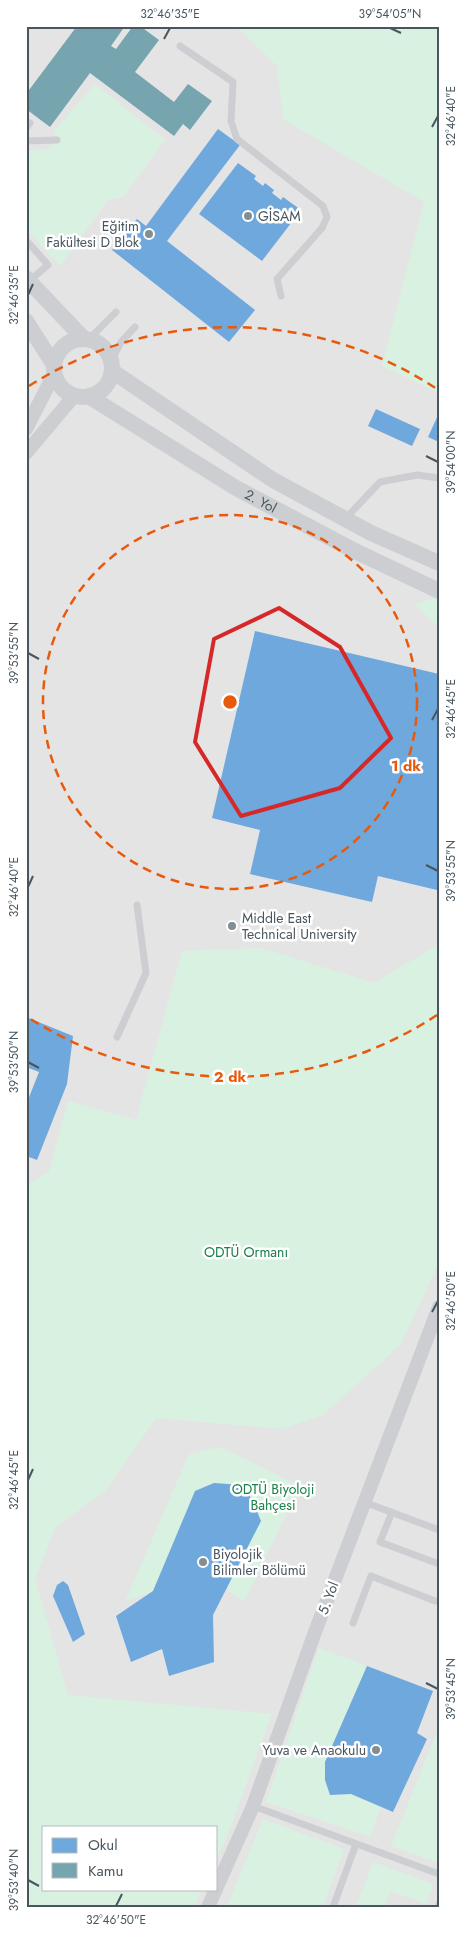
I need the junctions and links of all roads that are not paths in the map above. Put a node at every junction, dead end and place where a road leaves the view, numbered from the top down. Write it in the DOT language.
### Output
graph roads {
  1 [pos="180,46"];
  2 [pos="57,140"];
  3 [pos="26,141"];
  4 [pos="26,240"];
  5 [pos="28,280"];
  6 [pos="281,296"];
  7 [pos="116,312"];
  8 [pos="26,321"];
  9 [pos="135,327"];
  10 [pos="86,339"];
  11 [pos="112,366"];
  12 [pos="54,370"];
  13 [pos="82,397"];
  14 [pos="26,429"];
  15 [pos="26,453"];
  16 [pos="439,478"];
  17 [pos="345,519"];
  18 [pos="439,564"];
  19 [pos="439,591"];
  20 [pos="137,905"];
  21 [pos="117,1037"];
  22 [pos="439,1307"];
  23 [pos="364,1502"];
  24 [pos="392,1512"];
  25 [pos="439,1530"];
  26 [pos="439,1564"];
  27 [pos="435,1601"];
  28 [pos="353,1623"];
  29 [pos="253,1806"];
  30 [pos="356,1844"];
  31 [pos="439,1874"];
  32 [pos="218,1885"];
  33 [pos="216,1890"];
  34 [pos="208,1907"];
  35 [pos="333,1907"];
  1 -- 6 [label="lane"];
  2 -- 3 [label="lane"];
  4 -- 5 [label="lane"];
  5 -- 10 [label="street, 2. Yol"];
  7 -- 10 [label="lane"];
  8 -- 12 [label="street, 2. Yol"];
  9 -- 11 [label="lane"];
  10 -- 11 [label="street, 2. Yol"];
  10 -- 12 [label="street"];
  11 -- 13 [label="street"];
  11 -- 17 [label="street, 2. Yol"];
  12 -- 13 [label="street, 2. Yol"];
  12 -- 14 [label="street"];
  13 -- 15 [label="street"];
  13 -- 19 [label="street, 2. Yol"];
  16 -- 17 [label="lane"];
  17 -- 18 [label="street, 2. Yol"];
  20 -- 21 [label="lane"];
  22 -- 23 [label="street, 5. Yol"];
  23 -- 24 [label="lane"];
  23 -- 29 [label="street, 5. Yol"];
  24 -- 25 [label="lane"];
  24 -- 26 [label="lane"];
  27 -- 28 [label="lane"];
  29 -- 30 [label="lane"];
  29 -- 32 [label="street, 5. Yol"];
  30 -- 31 [label="lane"];
  30 -- 35 [label="lane"];
  33 -- 34 [label="street, 5. Yol"];
}
